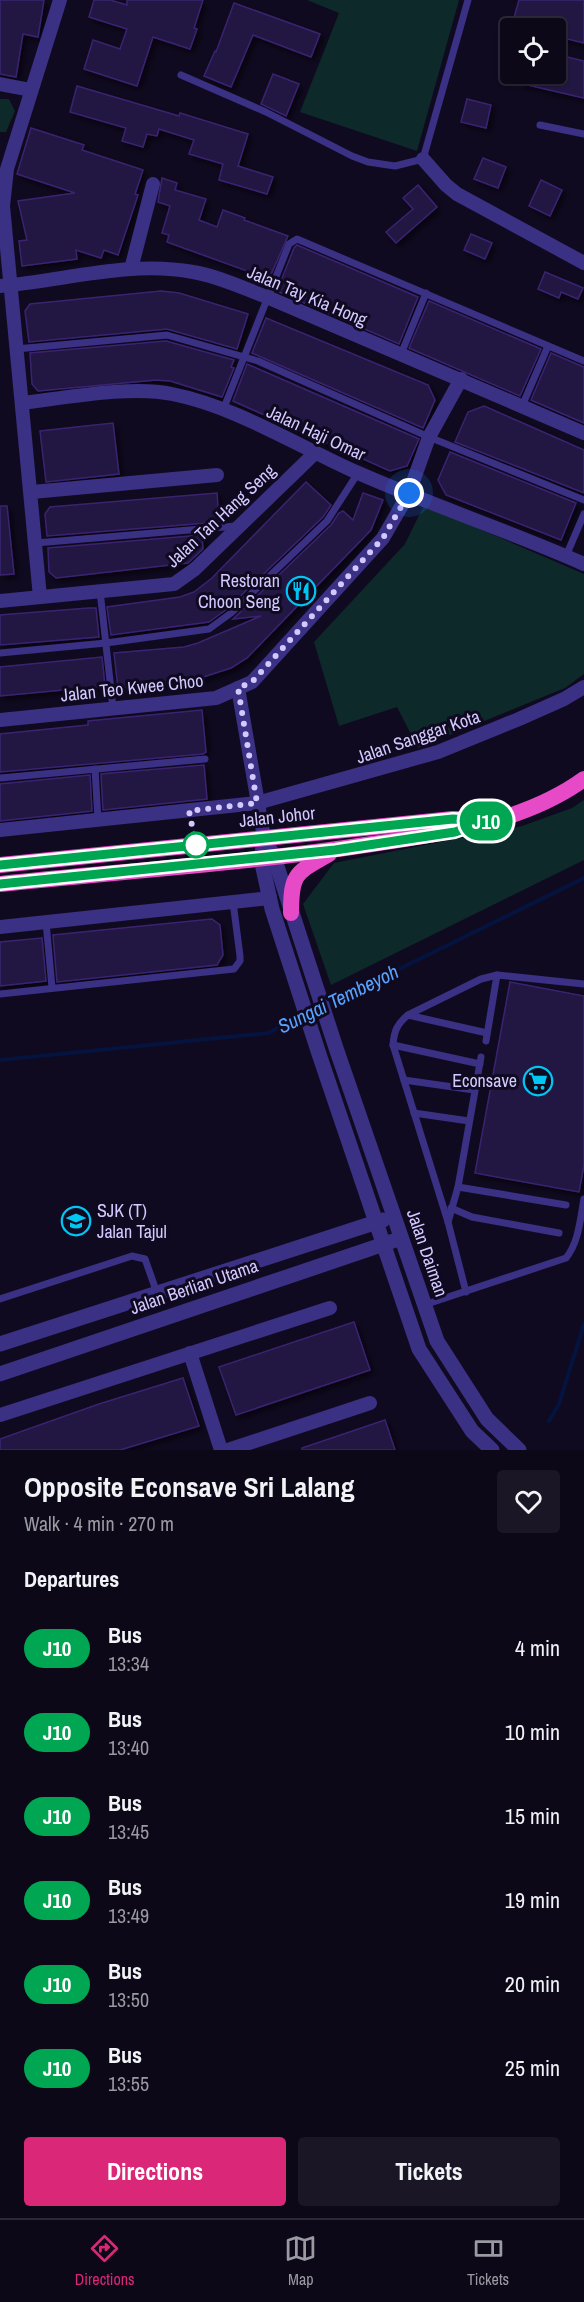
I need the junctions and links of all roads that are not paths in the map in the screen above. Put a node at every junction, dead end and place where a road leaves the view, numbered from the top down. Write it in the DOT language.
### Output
graph roads {
  1 [pos="60,0"];
  2 [pos="468,0"];
  3 [pos="181,75"];
  4 [pos="0,84"];
  5 [pos="31,90"];
  6 [pos="540,125"];
  7 [pos="584,134"];
  8 [pos="423,159"];
  9 [pos="153,183"];
  10 [pos="584,263"];
  11 [pos="130,269"];
  12 [pos="5,286"];
  13 [pos="426,293"];
  14 [pos="267,297"];
  15 [pos="548,346"];
  16 [pos="16,350"];
  17 [pos="400,354"];
  18 [pos="244,356"];
  19 [pos="584,361"];
  20 [pos="460,379"];
  21 [pos="22,403"];
  22 [pos="522,406"];
  23 [pos="223,410"];
  24 [pos="584,433"];
  25 [pos="429,437"];
  26 [pos="315,453"];
  27 [pos="358,473"];
  28 [pos="217,475"];
  29 [pos="32,492"];
  30 [pos="409,493"];
  31 [pos="584,500"];
  32 [pos="584,514"];
  33 [pos="240,526"];
  34 [pos="36,543"];
  35 [pos="566,556"];
  36 [pos="584,564"];
  37 [pos="100,591"];
  38 [pos="40,597"];
  39 [pos="0,601"];
  40 [pos="106,643"];
  41 [pos="0,653"];
  42 [pos="584,687"];
  43 [pos="238,688"];
  44 [pos="113,708"];
  45 [pos="0,720"];
  46 [pos="206,759"];
  47 [pos="95,769"];
  48 [pos="0,778"];
  49 [pos="584,779"];
  50 [pos="257,803"];
  51 [pos="98,821"];
  52 [pos="487,821"];
  53 [pos="0,830"];
  54 [pos="264,838"];
  55 [pos="335,850"];
  56 [pos="268,858"];
  57 [pos="0,866"];
  58 [pos="0,884"];
  59 [pos="270,898"];
  60 [pos="233,902"];
  61 [pos="291,913"];
  62 [pos="46,922"];
  63 [pos="0,927"];
  64 [pos="497,975"];
  65 [pos="584,984"];
  66 [pos="52,988"];
  67 [pos="0,994"];
  68 [pos="408,1015"];
  69 [pos="393,1045"];
  70 [pos="404,1080"];
  71 [pos="474,1090"];
  72 [pos="414,1113"];
  73 [pos="469,1120"];
  74 [pos="458,1186"];
  75 [pos="584,1199"];
  76 [pos="566,1205"];
  77 [pos="451,1208"];
  78 [pos="394,1216"];
  79 [pos="375,1222"];
  80 [pos="448,1222"];
  81 [pos="559,1233"];
  82 [pos="401,1238"];
  83 [pos="383,1245"];
  84 [pos="466,1292"];
  85 [pos="157,1293"];
  86 [pos="0,1299"];
  87 [pos="424,1305"];
  88 [pos="330,1308"];
  89 [pos="0,1344"];
  90 [pos="190,1353"];
  91 [pos="0,1374"];
  92 [pos="370,1403"];
  93 [pos="0,1415"];
  94 [pos="221,1450"];
  95 [pos="228,1450"];
  96 [pos="492,1450"];
  97 [pos="519,1450"];
  1 -- 5 [label="street"];
  2 -- 8 [label="lane"];
  3 -- 8 [label="lane"];
  4 -- 5 [label="street"];
  5 -- 12 [label="street"];
  6 -- 7 [label="lane"];
  8 -- 10 [label="street"];
  9 -- 11 [label="street"];
  11 -- 12 [label="street, Jalan Tay Kia Hong"];
  11 -- 14 [label="street, Jalan Tay Kia Hong"];
  12 -- 16 [label="street"];
  13 -- 14 [label="lane"];
  13 -- 15 [label="lane"];
  13 -- 17 [label="lane"];
  14 -- 17 [label="street, Jalan Tay Kia Hong"];
  14 -- 18 [label="lane"];
  15 -- 19 [label="lane"];
  15 -- 22 [label="lane"];
  16 -- 18 [label="lane"];
  16 -- 21 [label="street"];
  17 -- 20 [label="street, Jalan Tay Kia Hong"];
  18 -- 23 [label="lane"];
  18 -- 25 [label="lane"];
  20 -- 22 [label="street, Jalan Tay Kia Hong"];
  20 -- 25 [label="street, Jalan Teo Kwee Choo"];
  21 -- 23 [label="street, Jalan Haji Omar"];
  21 -- 29 [label="street"];
  22 -- 24 [label="street, Jalan Tay Kia Hong"];
  23 -- 26 [label="street, Jalan Haji Omar"];
  25 -- 30 [label="street, Jalan Teo Kwee Choo"];
  25 -- 31 [label="lane"];
  26 -- 27 [label="street, Jalan Haji Omar"];
  26 -- 33 [label="street, Jalan Tan Hang Seng"];
  27 -- 30 [label="street, Jalan Haji Omar"];
  27 -- 40 [label="lane"];
  28 -- 29 [label="street"];
  29 -- 34 [label="street"];
  30 -- 35 [label="street, Jalan Haji Omar"];
  30 -- 43 [label="street, Jalan Teo Kwee Choo"];
  32 -- 35 [label="lane"];
  33 -- 34 [label="lane"];
  33 -- 37 [label="street, Jalan Tan Hang Seng"];
  34 -- 38 [label="street"];
  35 -- 36 [label="street, Jalan Haji Omar"];
  37 -- 38 [label="street, Jalan Tan Hang Seng"];
  37 -- 40 [label="lane"];
  38 -- 39 [label="street, Jalan Tan Hang Seng"];
  40 -- 41 [label="lane"];
  40 -- 44 [label="lane"];
  42 -- 50 [label="street, Jalan Sanggar Kota"];
  43 -- 44 [label="street, Jalan Teo Kwee Choo"];
  43 -- 50 [label="street"];
  44 -- 45 [label="street, Jalan Teo Kwee Choo"];
  46 -- 47 [label="lane"];
  47 -- 48 [label="lane"];
  47 -- 51 [label="lane"];
  49 -- 52 [label="highway, Jalan Johor"];
  50 -- 51 [label="street, Jalan Sanggar Kota"];
  50 -- 54 [label="street"];
  51 -- 53 [label="street, Jalan Sanggar Kota"];
  52 -- 54 [label="highway, Jalan Johor"];
  52 -- 55 [label="highway, Jalan Johor"];
  54 -- 56 [label="street"];
  54 -- 57 [label="highway, Jalan Johor"];
  55 -- 56 [label="highway, Jalan Johor"];
  55 -- 61 [label="highway"];
  56 -- 58 [label="highway"];
  56 -- 59 [label="street"];
  56 -- 61 [label="street"];
  59 -- 60 [label="street"];
  59 -- 79 [label="street"];
  60 -- 62 [label="street"];
  60 -- 66 [label="lane"];
  61 -- 78 [label="street, Jalan Daiman"];
  62 -- 63 [label="street"];
  62 -- 66 [label="lane"];
  64 -- 65 [label="lane"];
  64 -- 68 [label="lane"];
  64 -- 68 [label="lane"];
  66 -- 67 [label="lane"];
  68 -- 69 [label="lane"];
  69 -- 70 [label="lane"];
  69 -- 71 [label="lane"];
  70 -- 71 [label="lane"];
  70 -- 72 [label="lane"];
  71 -- 73 [label="lane"];
  72 -- 73 [label="lane"];
  72 -- 80 [label="lane"];
  73 -- 74 [label="lane"];
  74 -- 76 [label="lane"];
  74 -- 77 [label="lane"];
  75 -- 84 [label="lane"];
  77 -- 80 [label="lane"];
  77 -- 81 [label="lane"];
  78 -- 79 [label="street, Jalan Berlian Utama"];
  78 -- 82 [label="street, Jalan Daiman"];
  79 -- 83 [label="street"];
  79 -- 85 [label="street, Jalan Berlian Utama"];
  80 -- 84 [label="lane"];
  82 -- 83 [label="street, Jalan Berlian Utama"];
  82 -- 87 [label="street, Jalan Daiman"];
  83 -- 91 [label="street, Jalan Berlian Utama"];
  83 -- 96 [label="street"];
  84 -- 87 [label="lane"];
  85 -- 86 [label="lane"];
  85 -- 89 [label="street, Jalan Berlian Utama"];
  87 -- 97 [label="street, Jalan Daiman"];
  88 -- 90 [label="street"];
  90 -- 93 [label="street"];
  90 -- 94 [label="street"];
  92 -- 95 [label="street"];
}
